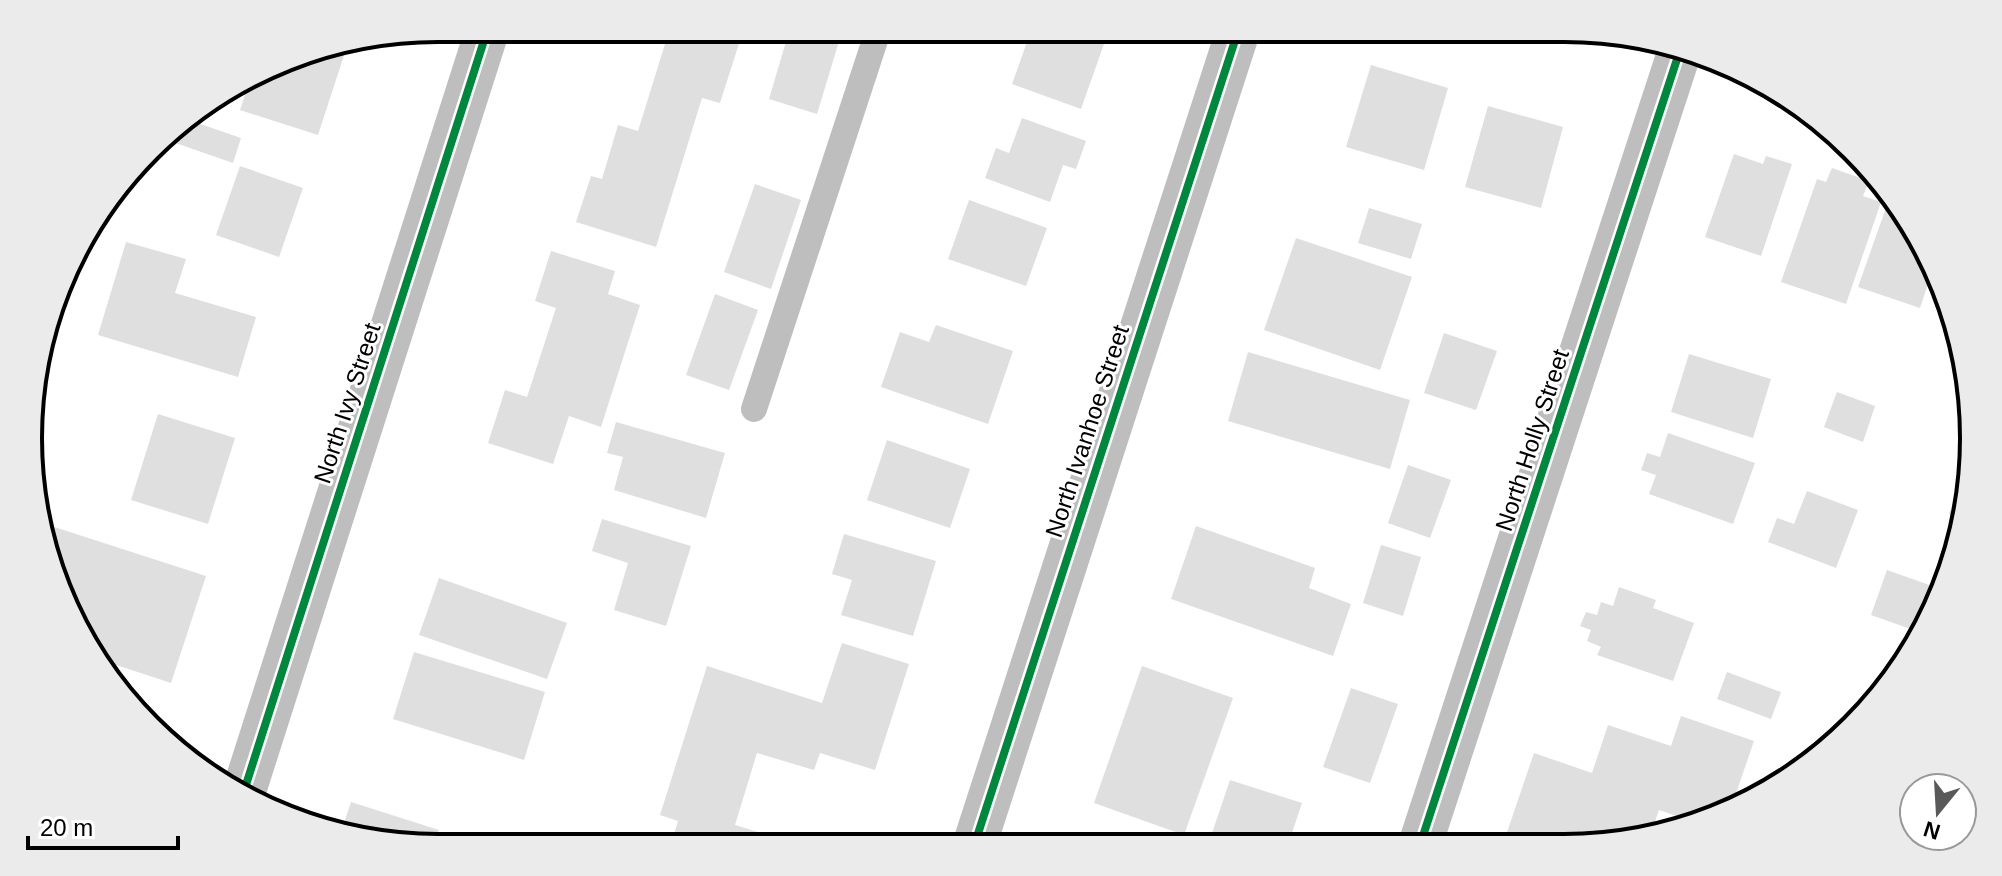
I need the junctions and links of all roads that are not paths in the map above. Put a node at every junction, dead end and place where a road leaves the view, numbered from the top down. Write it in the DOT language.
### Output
graph roads {
  1 [pos="484,42"];
  2 [pos="874,42"];
  3 [pos="1234,42"];
  4 [pos="1677,59"];
  5 [pos="754,409"];
  6 [pos="246,784"];
  7 [pos="978,834"];
  8 [pos="1424,834"];
  1 -- 6 [label="street, North Ivy Street"];
  2 -- 5 [label="lane"];
  3 -- 7 [label="street, North Ivanhoe Street"];
  4 -- 8 [label="street, North Holly Street"];
}
